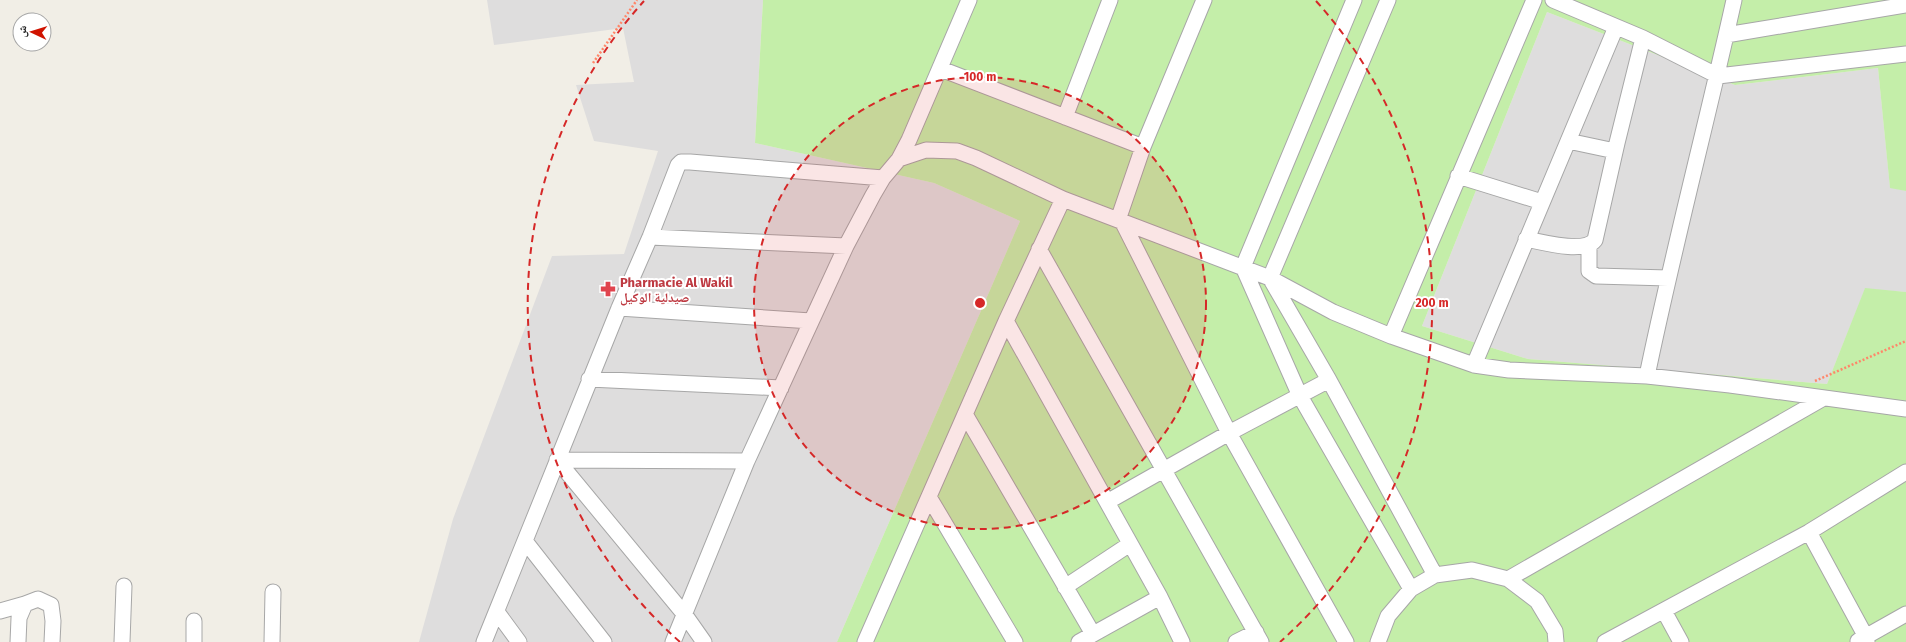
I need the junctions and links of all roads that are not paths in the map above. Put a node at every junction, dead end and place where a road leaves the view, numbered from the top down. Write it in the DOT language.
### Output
graph roads {
  1 [pos="969,0"];
  2 [pos="1110,0"];
  3 [pos="1204,0"];
  4 [pos="1354,0"];
  5 [pos="1388,0"];
  6 [pos="1534,0"];
  7 [pos="1553,0"];
  8 [pos="1734,0"];
  9 [pos="1906,6"];
  10 [pos="1616,27"];
  11 [pos="1726,35"];
  12 [pos="1643,38"];
  13 [pos="1906,54"];
  14 [pos="941,69"];
  15 [pos="1718,76"];
  16 [pos="1065,117"];
  17 [pos="1568,141"];
  18 [pos="1143,147"];
  19 [pos="1615,151"];
  20 [pos="899,158"];
  21 [pos="1458,176"];
  22 [pos="883,178"];
  23 [pos="1063,199"];
  24 [pos="1542,202"];
  25 [pos="1120,221"];
  26 [pos="650,237"];
  27 [pos="1526,239"];
  28 [pos="846,246"];
  29 [pos="1589,246"];
  30 [pos="1039,249"];
  31 [pos="1243,267"];
  32 [pos="1270,278"];
  33 [pos="1668,278"];
  34 [pos="618,308"];
  35 [pos="810,321"];
  36 [pos="1006,321"];
  37 [pos="1391,336"];
  38 [pos="1474,365"];
  39 [pos="1647,376"];
  40 [pos="590,379"];
  41 [pos="1329,380"];
  42 [pos="781,388"];
  43 [pos="1300,396"];
  44 [pos="1822,399"];
  45 [pos="1906,409"];
  46 [pos="965,414"];
  47 [pos="1229,433"];
  48 [pos="557,460"];
  49 [pos="748,461"];
  50 [pos="1165,470"];
  51 [pos="1906,472"];
  52 [pos="929,497"];
  53 [pos="1107,502"];
  54 [pos="1809,532"];
  55 [pos="525,541"];
  56 [pos="1130,544"];
  57 [pos="1435,575"];
  58 [pos="1508,579"];
  59 [pos="124,586"];
  60 [pos="1065,587"];
  61 [pos="1411,589"];
  62 [pos="273,592"];
  63 [pos="1160,597"];
  64 [pos="25,604"];
  65 [pos="0,611"];
  66 [pos="1664,611"];
  67 [pos="497,612"];
  68 [pos="1906,614"];
  69 [pos="685,615"];
  70 [pos="194,621"];
  71 [pos="1093,634"];
  72 [pos="1258,637"];
  73 [pos="868,640"];
  74 [pos="1863,640"];
  75 [pos="18,642"];
  76 [pos="52,642"];
  77 [pos="122,642"];
  78 [pos="194,642"];
  79 [pos="272,642"];
  80 [pos="484,642"];
  81 [pos="519,642"];
  82 [pos="604,642"];
  83 [pos="673,642"];
  84 [pos="704,642"];
  85 [pos="1015,642"];
  86 [pos="1079,642"];
  87 [pos="1182,642"];
  88 [pos="1236,642"];
  89 [pos="1346,642"];
  90 [pos="1378,642"];
  91 [pos="1556,642"];
  92 [pos="1605,642"];
  93 [pos="1681,642"];
  1 -- 14 [label="street"];
  2 -- 16 [label="street"];
  3 -- 18 [label="street"];
  4 -- 31 [label="street"];
  5 -- 32 [label="street"];
  6 -- 21 [label="street"];
  7 -- 10 [label="street"];
  8 -- 11 [label="street"];
  9 -- 11 [label="street"];
  10 -- 12 [label="street"];
  10 -- 17 [label="street"];
  11 -- 15 [label="street"];
  12 -- 15 [label="street"];
  12 -- 19 [label="street"];
  13 -- 15 [label="street"];
  14 -- 16 [label="street"];
  14 -- 20 [label="street"];
  15 -- 33 [label="street"];
  16 -- 18 [label="street"];
  17 -- 19 [label="street"];
  17 -- 24 [label="street"];
  18 -- 25 [label="street"];
  19 -- 29 [label="street"];
  20 -- 22 [label="street"];
  20 -- 23 [label="street"];
  21 -- 24 [label="street"];
  21 -- 37 [label="street"];
  22 -- 26 [label="street"];
  22 -- 28 [label="street"];
  23 -- 25 [label="street"];
  23 -- 30 [label="street"];
  24 -- 27 [label="street"];
  25 -- 31 [label="street"];
  25 -- 47 [label="street"];
  26 -- 28 [label="street"];
  26 -- 34 [label="street"];
  27 -- 29 [label="street"];
  27 -- 38 [label="street"];
  28 -- 35 [label="street"];
  29 -- 33 [label="street"];
  30 -- 36 [label="street"];
  30 -- 50 [label="street"];
  31 -- 32 [label="street"];
  31 -- 43 [label="street"];
  32 -- 37 [label="street"];
  32 -- 41 [label="street"];
  33 -- 39 [label="street"];
  34 -- 35 [label="street"];
  34 -- 40 [label="street"];
  35 -- 42 [label="street"];
  36 -- 46 [label="street"];
  36 -- 53 [label="street"];
  37 -- 38 [label="street"];
  38 -- 39 [label="street"];
  39 -- 44 [label="street"];
  40 -- 42 [label="street"];
  40 -- 48 [label="street"];
  41 -- 43 [label="street"];
  41 -- 57 [label="street"];
  42 -- 49 [label="street"];
  43 -- 47 [label="street"];
  43 -- 61 [label="street"];
  44 -- 45 [label="street"];
  44 -- 58 [label="street"];
  46 -- 52 [label="street"];
  46 -- 60 [label="street"];
  47 -- 50 [label="street"];
  47 -- 89 [label="street"];
  48 -- 49 [label="street"];
  48 -- 55 [label="street"];
  48 -- 69 [label="street"];
  49 -- 69 [label="street"];
  50 -- 53 [label="street"];
  50 -- 72 [label="street"];
  51 -- 54 [label="street"];
  52 -- 73 [label="street"];
  52 -- 85 [label="street"];
  53 -- 56 [label="street"];
  54 -- 66 [label="street"];
  54 -- 74 [label="street"];
  55 -- 67 [label="street"];
  55 -- 82 [label="street"];
  56 -- 60 [label="street"];
  56 -- 63 [label="street"];
  57 -- 58 [label="street"];
  57 -- 61 [label="street"];
  58 -- 91 [label="street"];
  59 -- 77 [label="street"];
  60 -- 71 [label="street"];
  61 -- 90 [label="street"];
  62 -- 79 [label="street"];
  63 -- 71 [label="street"];
  63 -- 87 [label="street"];
  64 -- 65 [label="street"];
  64 -- 75 [label="street"];
  64 -- 76 [label="street"];
  66 -- 92 [label="street"];
  66 -- 93 [label="street"];
  67 -- 80 [label="street"];
  67 -- 81 [label="street"];
  68 -- 74 [label="street"];
  69 -- 83 [label="street"];
  69 -- 84 [label="street"];
  70 -- 78 [label="street"];
  71 -- 86 [label="street"];
  72 -- 88 [label="street"];
}
